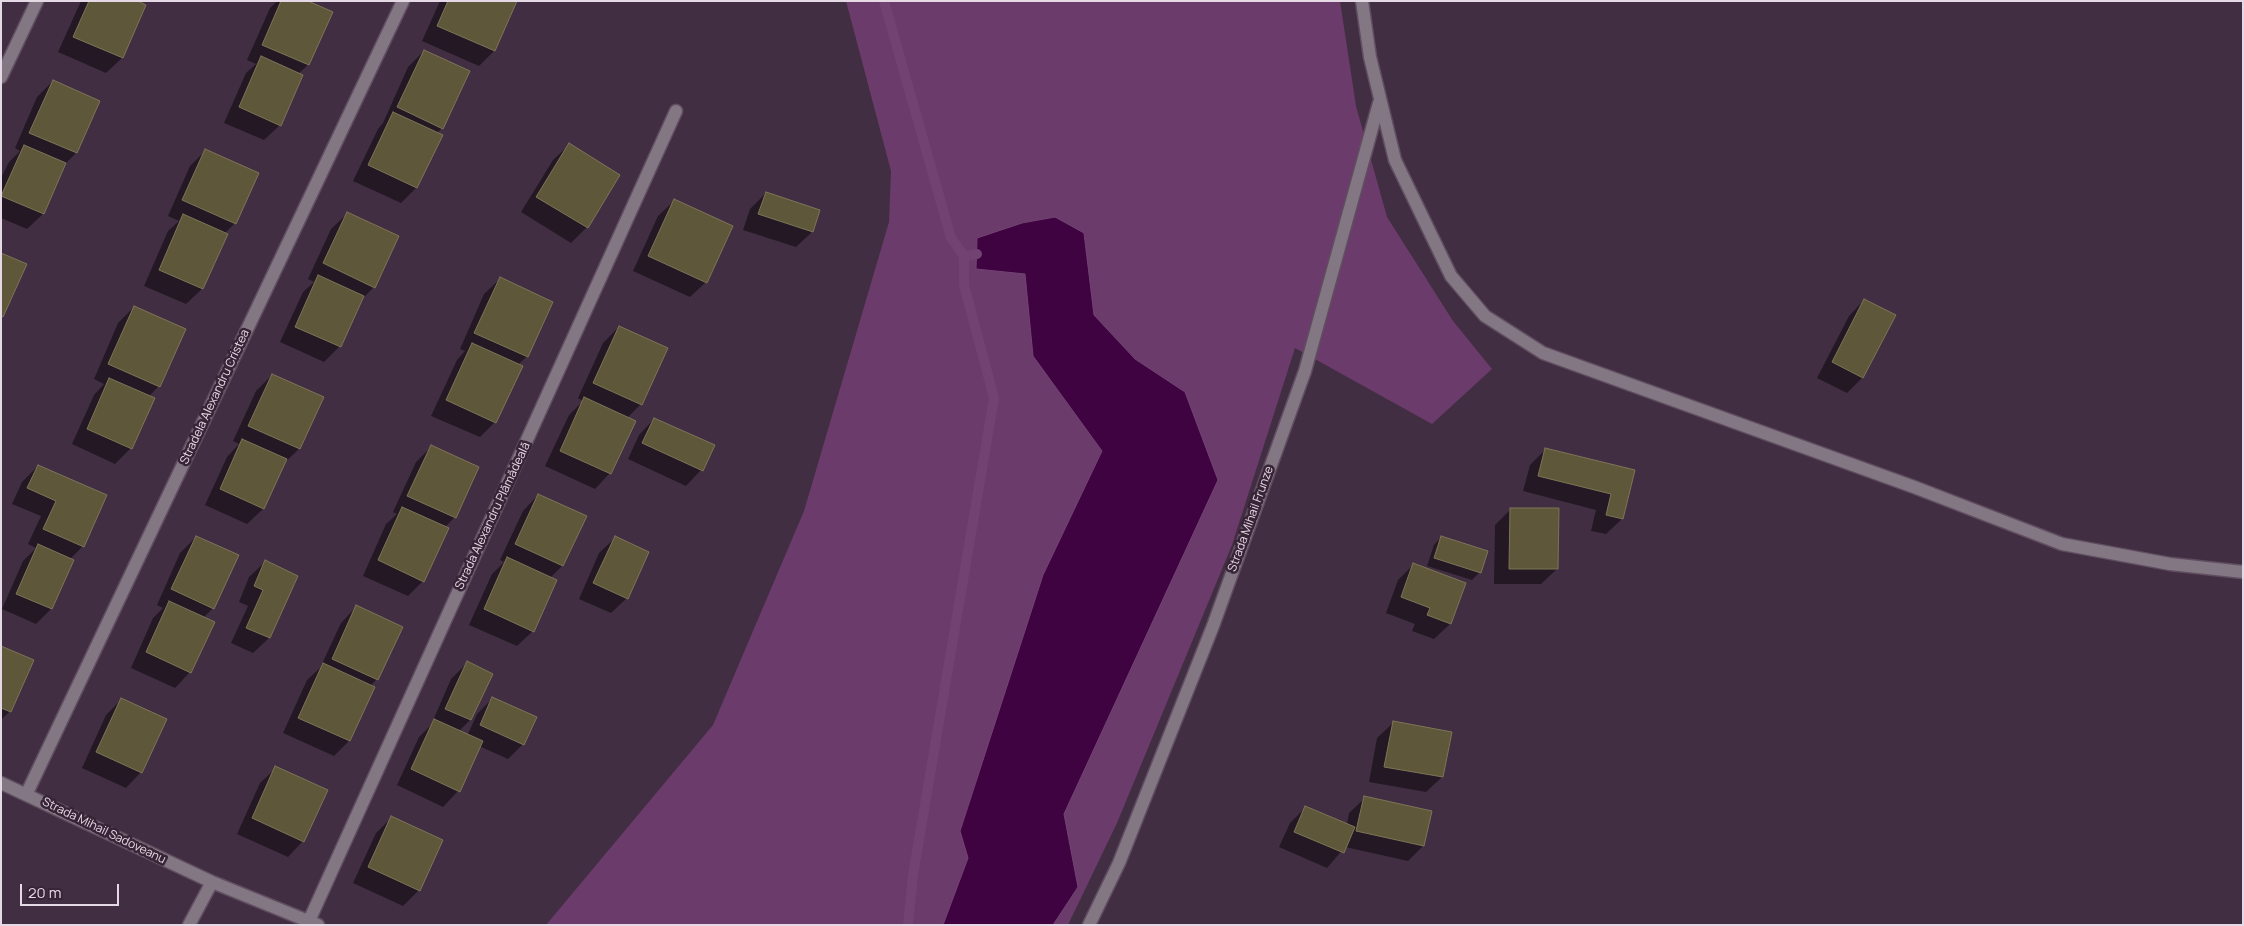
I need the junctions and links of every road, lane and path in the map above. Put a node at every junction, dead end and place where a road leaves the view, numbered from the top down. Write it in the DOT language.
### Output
graph roads {
  1 [pos="38,1"];
  2 [pos="403,1"];
  3 [pos="1362,1"];
  4 [pos="1,77"];
  5 [pos="1379,101"];
  6 [pos="676,111"];
  7 [pos="2243,572"];
  8 [pos="1,783"];
  9 [pos="27,793"];
  10 [pos="212,882"];
  11 [pos="313,923"];
  12 [pos="189,925"];
  13 [pos="1089,925"];
  1 -- 4 [label="street"];
  2 -- 9 [label="street, Stradela Alexandru Cristea"];
  3 -- 5 [label="street"];
  5 -- 7 [label="street"];
  5 -- 13 [label="street, Strada Mihail Frunze"];
  6 -- 11 [label="street, Strada Alexandru Plămădeală"];
  8 -- 9 [label="street, Strada Mihail Sadoveanu"];
  9 -- 10 [label="street, Strada Mihail Sadoveanu"];
  10 -- 11 [label="street, Strada Mihail Sadoveanu"];
  10 -- 12 [label="street"];
}
